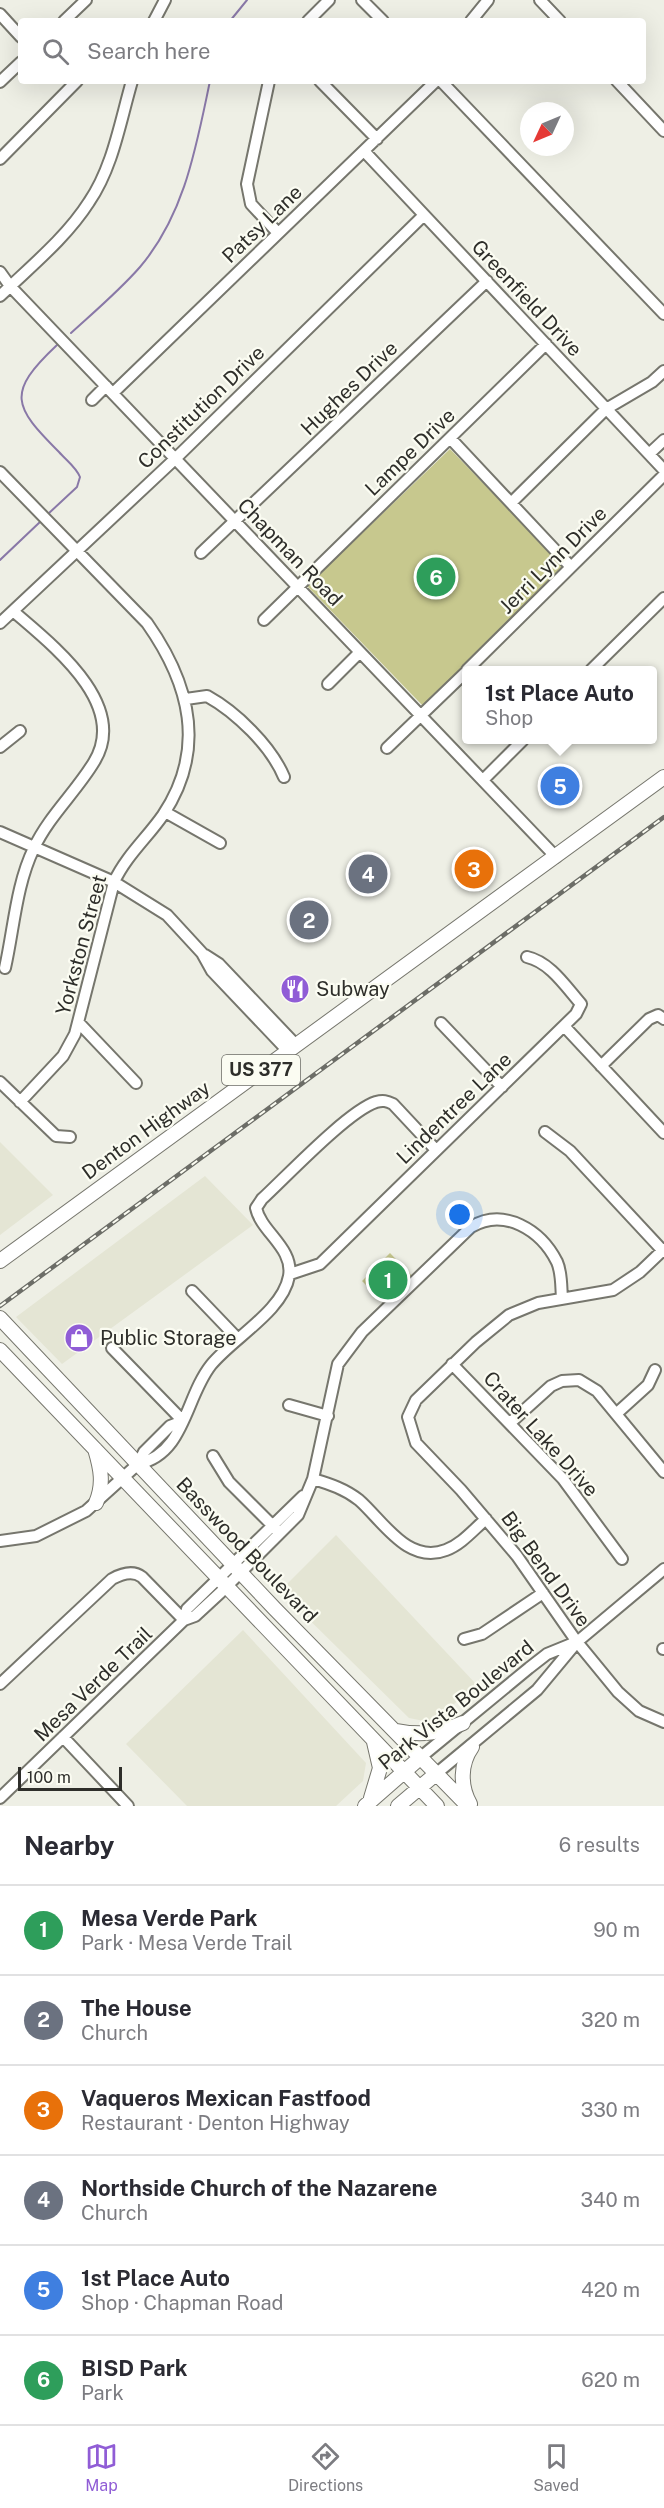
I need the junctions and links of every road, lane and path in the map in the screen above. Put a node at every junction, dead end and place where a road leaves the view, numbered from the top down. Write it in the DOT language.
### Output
graph roads {
  1 [pos="86,0"];
  2 [pos="165,0"];
  3 [pos="329,0"];
  4 [pos="362,0"];
  5 [pos="488,0"];
  6 [pos="540,0"];
  7 [pos="0,14"];
  8 [pos="66,18"];
  9 [pos="156,18"];
  10 [pos="311,18"];
  11 [pos="380,18"];
  12 [pos="473,18"];
  13 [pos="557,18"];
  14 [pos="18,34"];
  15 [pos="18,65"];
  16 [pos="0,82"];
  17 [pos="69,84"];
  18 [pos="131,84"];
  19 [pos="268,84"];
  20 [pos="323,84"];
  21 [pos="433,84"];
  22 [pos="444,84"];
  23 [pos="620,84"];
  24 [pos="664,131"];
  25 [pos="377,139"];
  26 [pos="364,151"];
  27 [pos="0,159"];
  28 [pos="424,214"];
  29 [pos="278,232"];
  30 [pos="0,272"];
  31 [pos="487,281"];
  32 [pos="10,286"];
  33 [pos="0,296"];
  34 [pos="664,314"];
  35 [pos="546,344"];
  36 [pos="664,371"];
  37 [pos="110,389"];
  38 [pos="92,400"];
  39 [pos="606,409"];
  40 [pos="450,438"];
  41 [pos="664,440"];
  42 [pos="649,454"];
  43 [pos="176,458"];
  44 [pos="664,470"];
  45 [pos="0,472"];
  46 [pos="664,475"];
  47 [pos="9,482"];
  48 [pos="0,490"];
  49 [pos="511,503"];
  50 [pos="236,521"];
  51 [pos="76,551"];
  52 [pos="201,553"];
  53 [pos="571,567"];
  54 [pos="298,586"];
  55 [pos="664,598"];
  56 [pos="13,610"];
  57 [pos="264,620"];
  58 [pos="0,623"];
  59 [pos="360,652"];
  60 [pos="472,666"];
  61 [pos="595,666"];
  62 [pos="462,676"];
  63 [pos="328,684"];
  64 [pos="186,699"];
  65 [pos="422,716"];
  66 [pos="20,731"];
  67 [pos="519,744"];
  68 [pos="0,747"];
  69 [pos="387,748"];
  70 [pos="284,777"];
  71 [pos="664,777"];
  72 [pos="483,780"];
  73 [pos="165,812"];
  74 [pos="0,832"];
  75 [pos="220,843"];
  76 [pos="34,847"];
  77 [pos="556,857"];
  78 [pos="114,882"];
  79 [pos="527,957"];
  80 [pos="5,968"];
  81 [pos="664,1018"];
  82 [pos="79,1023"];
  83 [pos="441,1023"];
  84 [pos="564,1026"];
  85 [pos="292,1048"];
  86 [pos="601,1066"];
  87 [pos="0,1082"];
  88 [pos="136,1083"];
  89 [pos="502,1087"];
  90 [pos="20,1102"];
  91 [pos="545,1132"];
  92 [pos="664,1133"];
  93 [pos="70,1137"];
  94 [pos="436,1150"];
  95 [pos="664,1251"];
  96 [pos="0,1261"];
  97 [pos="290,1274"];
  98 [pos="192,1291"];
  99 [pos="562,1299"];
  100 [pos="0,1318"];
  101 [pos="238,1339"];
  102 [pos="112,1348"];
  103 [pos="0,1350"];
  104 [pos="452,1364"];
  105 [pos="655,1370"];
  106 [pos="289,1405"];
  107 [pos="616,1414"];
  108 [pos="328,1416"];
  109 [pos="183,1421"];
  110 [pos="510,1424"];
  111 [pos="94,1447"];
  112 [pos="213,1456"];
  113 [pos="138,1464"];
  114 [pos="664,1472"];
  115 [pos="124,1478"];
  116 [pos="311,1484"];
  117 [pos="96,1503"];
  118 [pos="486,1519"];
  119 [pos="276,1529"];
  120 [pos="0,1541"];
  121 [pos="622,1559"];
  122 [pos="237,1568"];
  123 [pos="664,1569"];
  124 [pos="223,1581"];
  125 [pos="543,1593"];
  126 [pos="184,1620"];
  127 [pos="464,1639"];
  128 [pos="577,1642"];
  129 [pos="316,1651"];
  130 [pos="303,1665"];
  131 [pos="0,1684"];
  132 [pos="664,1722"];
  133 [pos="463,1723"];
  134 [pos="397,1731"];
  135 [pos="63,1737"];
  136 [pos="372,1737"];
  137 [pos="472,1747"];
  138 [pos="422,1757"];
  139 [pos="404,1772"];
  140 [pos="437,1773"];
  141 [pos="420,1788"];
  142 [pos="0,1798"];
  143 [pos="123,1804"];
  144 [pos="367,1804"];
  145 [pos="398,1806"];
  146 [pos="437,1806"];
  147 [pos="469,1806"];
  1 -- 8 [label="street"];
  2 -- 9 [label="street"];
  3 -- 10 [label="street"];
  4 -- 11 [label="street"];
  5 -- 12 [label="street"];
  6 -- 13 [label="street"];
  7 -- 14 [label="street"];
  15 -- 16 [label="street"];
  17 -- 27 [label="street"];
  18 -- 32 [label="street"];
  19 -- 29 [label="street"];
  20 -- 25 [label="street"];
  21 -- 25 [label="street, Patsy Lane"];
  22 -- 34 [label="street"];
  23 -- 24 [label="street"];
  25 -- 26 [label="street, Patsy Lane"];
  26 -- 28 [label="street, Greenfield Drive"];
  26 -- 29 [label="street, Patsy Lane"];
  28 -- 31 [label="street, Greenfield Drive"];
  28 -- 43 [label="street, Constitution Drive"];
  29 -- 37 [label="street, Patsy Lane"];
  30 -- 32 [label="street, Chapman Road"];
  31 -- 35 [label="street, Greenfield Drive"];
  31 -- 50 [label="street, Hughes Drive"];
  32 -- 33 [label="street"];
  32 -- 37 [label="street, Chapman Road"];
  35 -- 39 [label="street, Greenfield Drive"];
  35 -- 40 [label="street, Lampe Drive"];
  36 -- 39 [label="street"];
  37 -- 38 [label="street, Patsy Lane"];
  37 -- 43 [label="street, Chapman Road"];
  39 -- 42 [label="street, Greenfield Drive"];
  39 -- 49 [label="street"];
  40 -- 49 [label="street"];
  40 -- 54 [label="street, Lampe Drive"];
  41 -- 42 [label="street"];
  42 -- 44 [label="street, Greenfield Drive"];
  43 -- 50 [label="street, Chapman Road"];
  43 -- 51 [label="street, Constitution Drive"];
  45 -- 47 [label="street, Yorkston Street"];
  46 -- 53 [label="street, Jerri Lynn Drive"];
  47 -- 48 [label="street"];
  47 -- 51 [label="street, Yorkston Street"];
  49 -- 53 [label="street"];
  50 -- 52 [label="street, Hughes Drive"];
  50 -- 54 [label="street, Chapman Road"];
  51 -- 56 [label="street, Constitution Drive"];
  51 -- 64 [label="street, Yorkston Street"];
  53 -- 60 [label="street, Jerri Lynn Drive"];
  54 -- 57 [label="street, Lampe Drive"];
  54 -- 59 [label="street, Chapman Road"];
  55 -- 61 [label="street"];
  56 -- 58 [label="street, Constitution Drive"];
  56 -- 76 [label="street"];
  59 -- 63 [label="street"];
  59 -- 65 [label="street, Chapman Road"];
  62 -- 65 [label="street, Jerri Lynn Drive"];
  64 -- 70 [label="street"];
  64 -- 73 [label="street, Yorkston Street"];
  65 -- 69 [label="street, Jerri Lynn Drive"];
  65 -- 72 [label="street, Chapman Road"];
  66 -- 68 [label="street"];
  67 -- 72 [label="street"];
  71 -- 77 [label="main road, Denton Highway / US 377"];
  72 -- 77 [label="street, Chapman Road"];
  73 -- 75 [label="street"];
  73 -- 78 [label="street, Yorkston Street"];
  74 -- 76 [label="street"];
  76 -- 78 [label="street"];
  76 -- 80 [label="street"];
  77 -- 85 [label="main road, Denton Highway / US 377"];
  78 -- 82 [label="street, Yorkston Street"];
  78 -- 85 [label="street"];
  79 -- 84 [label="street, Lindentree Lane"];
  81 -- 86 [label="street"];
  82 -- 88 [label="street"];
  82 -- 90 [label="street, Yorkston Street"];
  83 -- 89 [label="street"];
  84 -- 86 [label="street"];
  84 -- 89 [label="street, Lindentree Lane"];
  85 -- 96 [label="main road, Denton Highway / US 377"];
  86 -- 92 [label="street"];
  87 -- 90 [label="street"];
  89 -- 94 [label="street, Lindentree Lane"];
  90 -- 93 [label="street"];
  91 -- 95 [label="street"];
  94 -- 97 [label="street, Lindentree Lane"];
  94 -- 97 [label="street"];
  95 -- 99 [label="street"];
  97 -- 101 [label="street"];
  98 -- 101 [label="street"];
  99 -- 104 [label="street"];
  99 -- 108 [label="street, Mesa Verde Trail"];
  100 -- 113 [label="main road, Basswood Boulevard"];
  101 -- 109 [label="street"];
  102 -- 109 [label="street"];
  103 -- 111 [label="main road, Basswood Boulevard"];
  104 -- 110 [label="street, Crater Lake Drive"];
  104 -- 118 [label="street, Big Bend Drive"];
  105 -- 107 [label="street"];
  106 -- 108 [label="street"];
  107 -- 110 [label="street"];
  107 -- 114 [label="street"];
  108 -- 116 [label="street, Mesa Verde Trail"];
  109 -- 113 [label="street"];
  110 -- 121 [label="street, Crater Lake Drive"];
  111 -- 115 [label="main road, Basswood Boulevard"];
  111 -- 117 [label="main road"];
  112 -- 119 [label="street"];
  113 -- 115 [label="street"];
  113 -- 122 [label="main road, Basswood Boulevard"];
  115 -- 117 [label="street"];
  115 -- 124 [label="main road, Basswood Boulevard"];
  116 -- 118 [label="street"];
  116 -- 119 [label="street, Mesa Verde Trail"];
  117 -- 120 [label="street"];
  118 -- 125 [label="street, Big Bend Drive"];
  119 -- 122 [label="street, Mesa Verde Trail"];
  122 -- 124 [label="street, Mesa Verde Trail"];
  122 -- 129 [label="main road, Basswood Boulevard"];
  123 -- 128 [label="street, Park Vista Boulevard"];
  124 -- 126 [label="street, Mesa Verde Trail"];
  124 -- 130 [label="main road, Basswood Boulevard"];
  125 -- 127 [label="street"];
  125 -- 128 [label="street, Big Bend Drive"];
  126 -- 131 [label="street"];
  126 -- 135 [label="street, Mesa Verde Trail"];
  128 -- 132 [label="street, Big Bend Drive"];
  128 -- 133 [label="street, Park Vista Boulevard"];
  128 -- 137 [label="street, Park Vista Boulevard"];
  129 -- 130 [label="main road"];
  129 -- 134 [label="main road, Basswood Boulevard"];
  130 -- 136 [label="main road, Basswood Boulevard"];
  133 -- 134 [label="main road"];
  133 -- 138 [label="street, Park Vista Boulevard"];
  134 -- 138 [label="main road, Basswood Boulevard"];
  135 -- 142 [label="street, Mesa Verde Trail"];
  135 -- 143 [label="street"];
  136 -- 139 [label="main road, Basswood Boulevard"];
  136 -- 144 [label="main road"];
  137 -- 140 [label="street, Park Vista Boulevard"];
  137 -- 147 [label="main road"];
  138 -- 139 [label="main road, Park Vista Boulevard"];
  138 -- 140 [label="main road, Basswood Boulevard"];
  139 -- 141 [label="main road, Basswood Boulevard"];
  139 -- 144 [label="main road, Park Vista Boulevard"];
  140 -- 141 [label="main road, Park Vista Boulevard"];
  140 -- 147 [label="main road, Basswood Boulevard"];
  141 -- 145 [label="main road, Park Vista Boulevard"];
  141 -- 146 [label="main road, Basswood Boulevard"];
}
